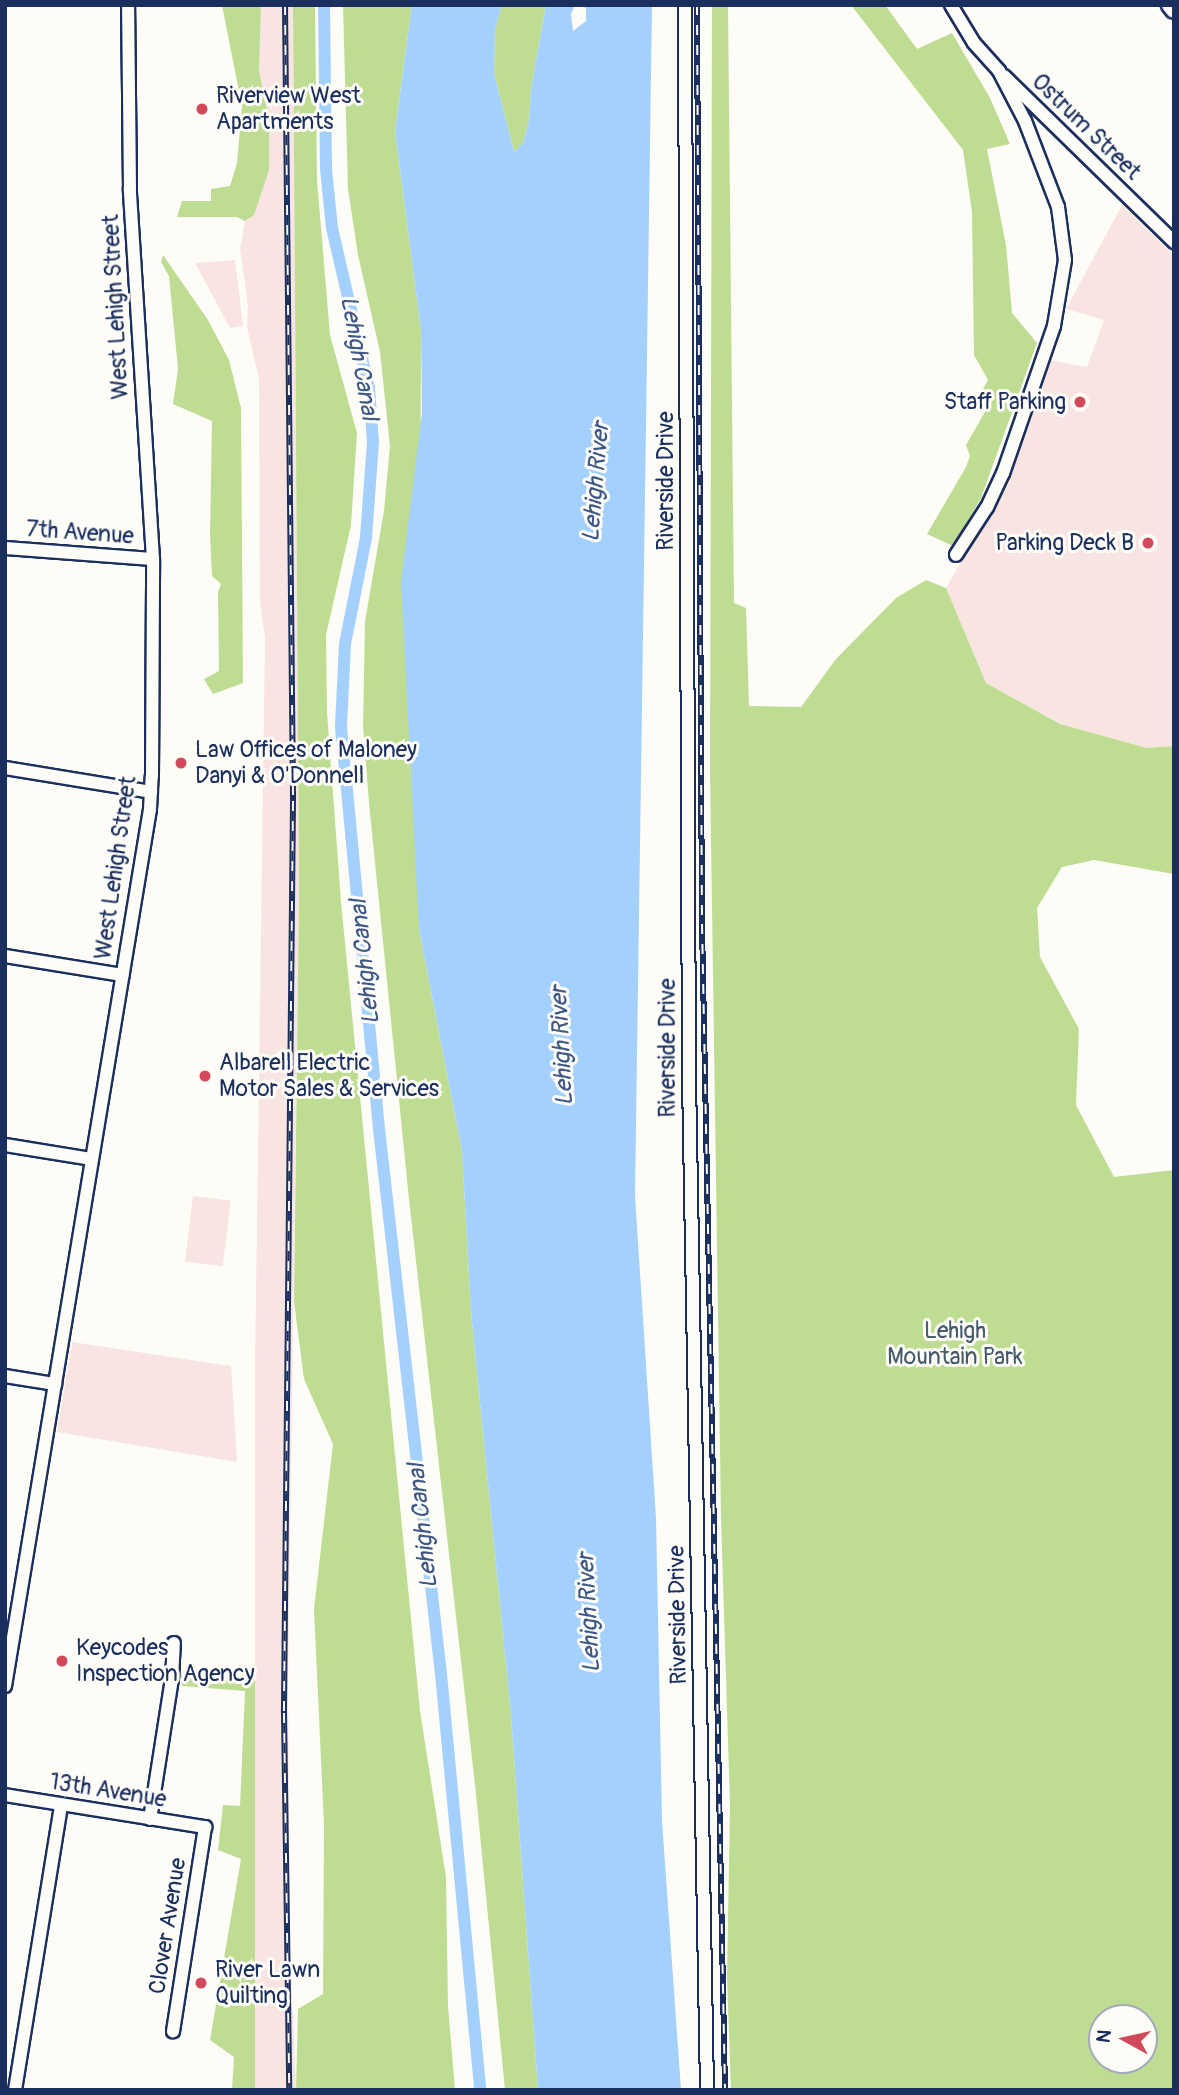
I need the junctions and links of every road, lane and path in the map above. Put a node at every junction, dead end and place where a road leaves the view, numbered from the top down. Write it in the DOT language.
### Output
graph roads {
  1 [pos="128,5"];
  2 [pos="685,5"];
  3 [pos="951,5"];
  4 [pos="1170,5"];
  5 [pos="1174,10"];
  6 [pos="999,71"];
  7 [pos="1174,242"];
  8 [pos="5,548"];
  9 [pos="957,555"];
  10 [pos="153,559"];
  11 [pos="5,768"];
  12 [pos="151,792"];
  13 [pos="5,956"];
  14 [pos="122,975"];
  15 [pos="5,1145"];
  16 [pos="92,1159"];
  17 [pos="5,1376"];
  18 [pos="55,1384"];
  19 [pos="174,1643"];
  20 [pos="5,1686"];
  21 [pos="5,1795"];
  22 [pos="61,1805"];
  23 [pos="150,1819"];
  24 [pos="205,1827"];
  25 [pos="173,2032"];
  26 [pos="15,2090"];
  27 [pos="707,2090"];
  1 -- 10 [label="street, West Lehigh Street"];
  2 -- 27 [label="street, Riverside Drive"];
  3 -- 6 [label="street"];
  4 -- 5 [label="main road"];
  6 -- 7 [label="street, Ostrum Street"];
  6 -- 9 [label="street"];
  8 -- 10 [label="street, 7th Avenue"];
  10 -- 12 [label="street, West Lehigh Street"];
  11 -- 12 [label="street"];
  12 -- 14 [label="street, West Lehigh Street"];
  13 -- 14 [label="street"];
  14 -- 16 [label="street, West Lehigh Street"];
  15 -- 16 [label="street"];
  16 -- 18 [label="street, West Lehigh Street"];
  17 -- 18 [label="street"];
  18 -- 20 [label="street, West Lehigh Street"];
  19 -- 23 [label="street"];
  21 -- 22 [label="street, 13th Avenue"];
  22 -- 23 [label="street, 13th Avenue"];
  22 -- 26 [label="street"];
  23 -- 24 [label="street, 13th Avenue"];
  24 -- 25 [label="street, Clover Avenue"];
}
